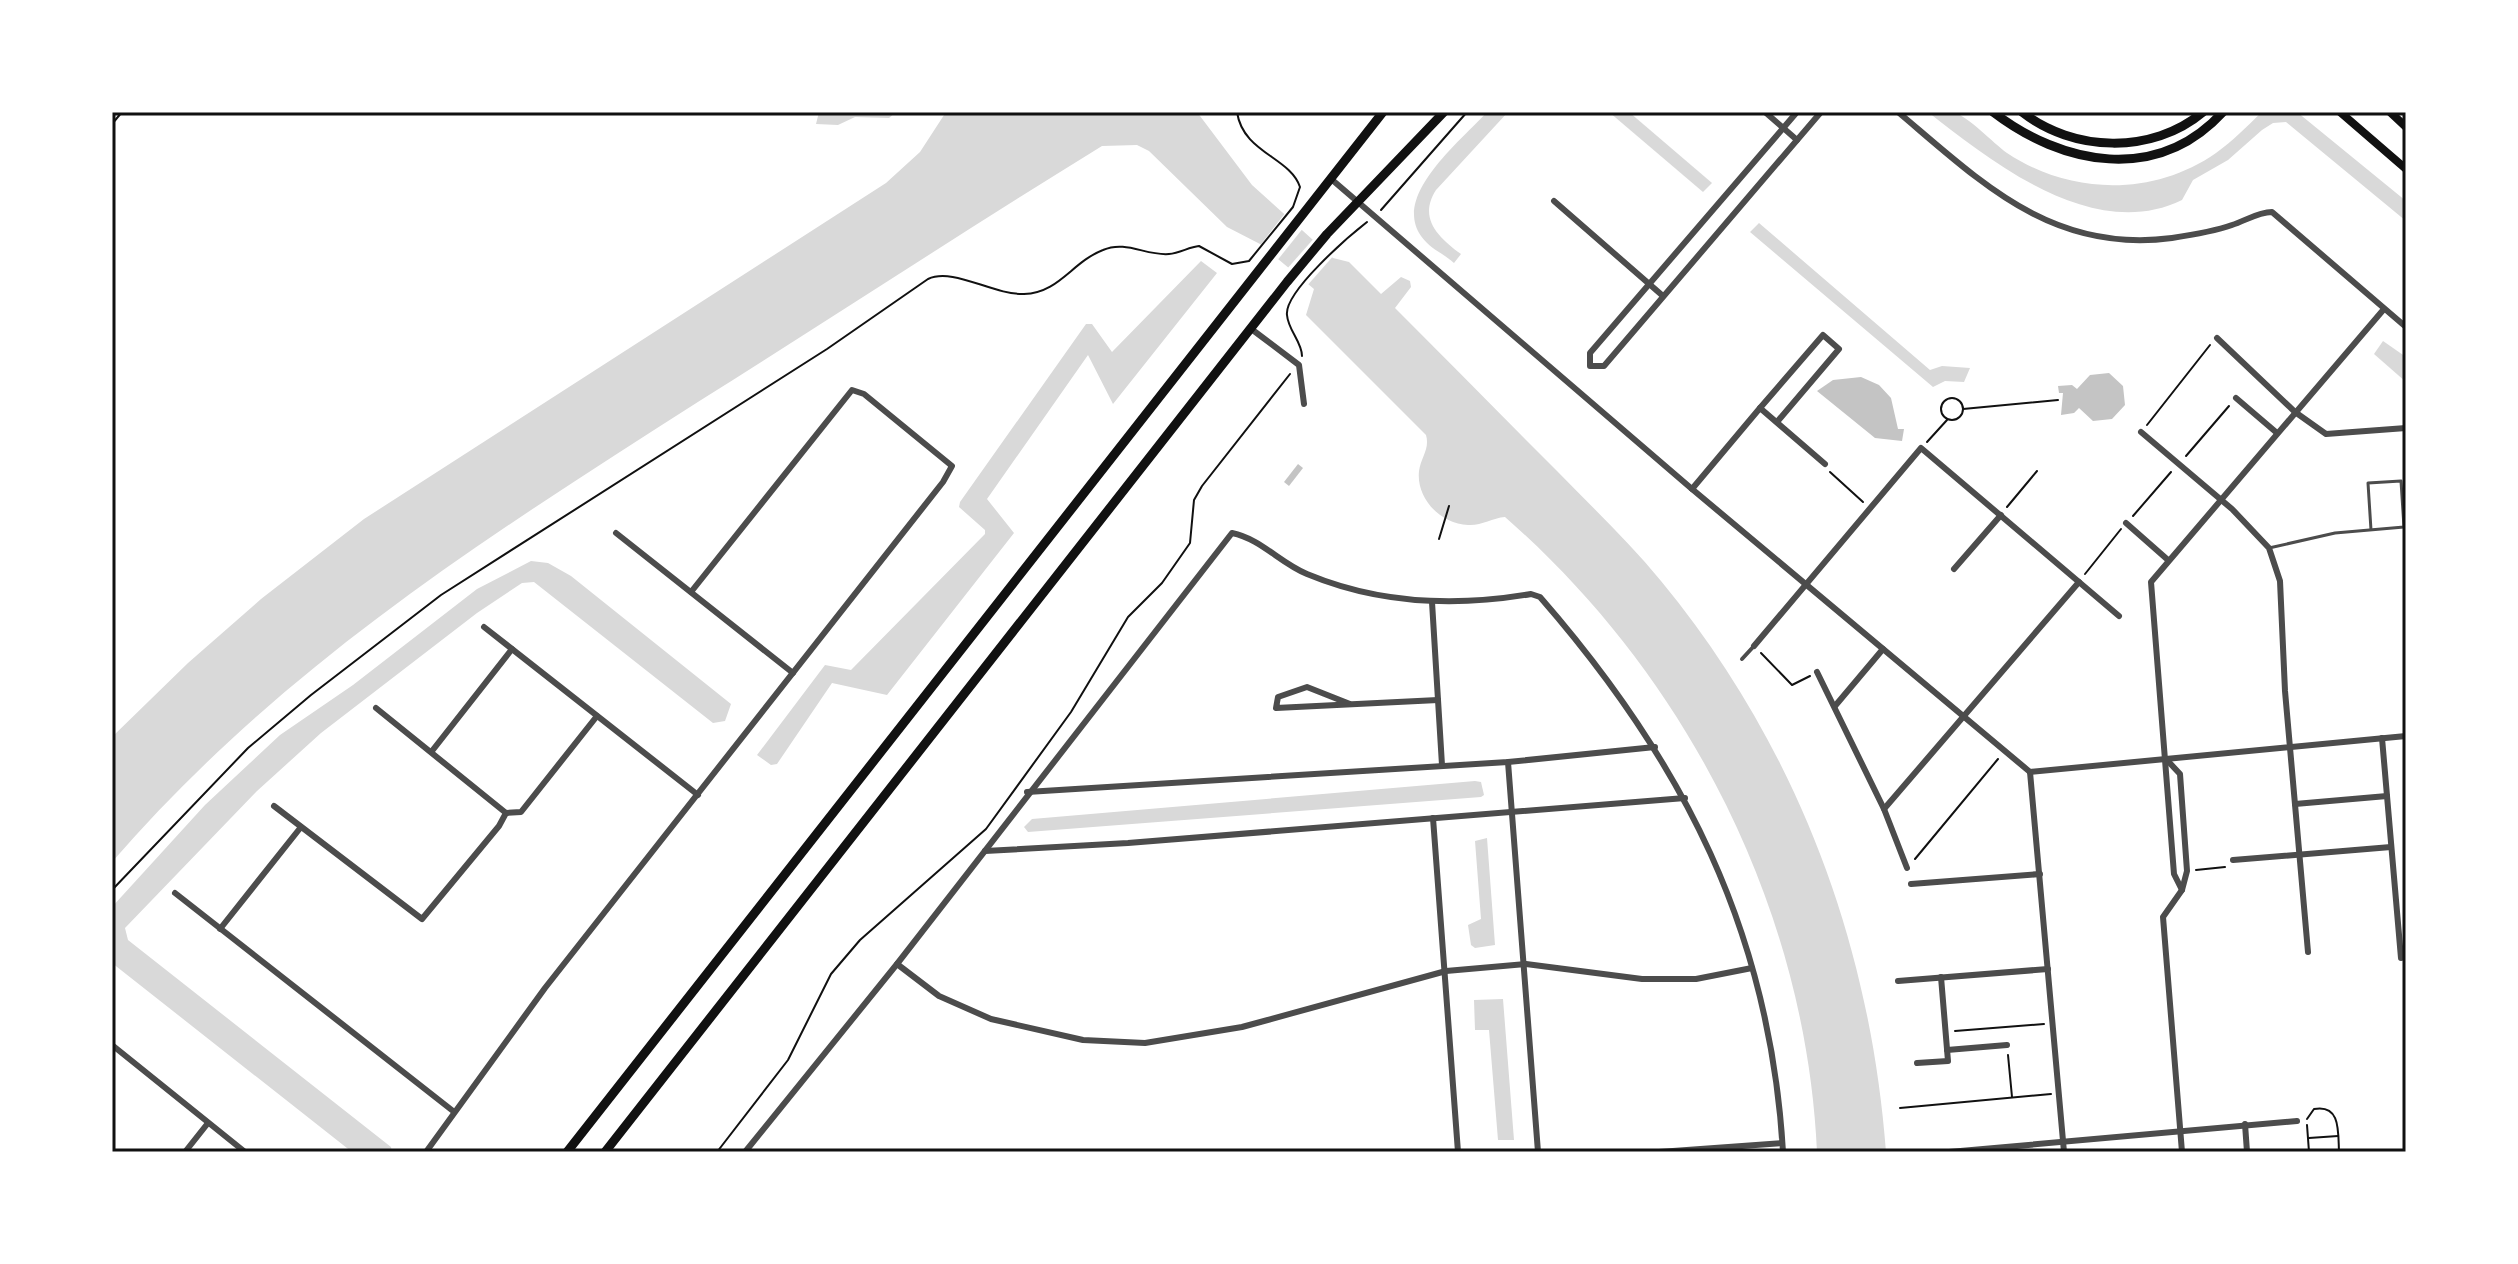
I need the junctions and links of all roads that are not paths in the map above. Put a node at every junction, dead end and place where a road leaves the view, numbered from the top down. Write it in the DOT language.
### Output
graph roads {
  1 [pos="1383,112"];
  2 [pos="1444,112"];
  3 [pos="1765,112"];
  4 [pos="1797,112"];
  5 [pos="1821,112"];
  6 [pos="1898,112"];
  7 [pos="1993,112"];
  8 [pos="2022,112"];
  9 [pos="2203,112"];
  10 [pos="2223,112"];
  11 [pos="2340,112"];
  12 [pos="2390,112"];
  13 [pos="2406,127"];
  14 [pos="1783,128"];
  15 [pos="1797,140"];
  16 [pos="2406,169"];
  17 [pos="1330,178"];
  18 [pos="1358,201"];
  19 [pos="1554,201"];
  20 [pos="1649,284"];
  21 [pos="1663,296"];
  22 [pos="2384,309"];
  23 [pos="2406,327"];
  24 [pos="1250,328"];
  25 [pos="2217,338"];
  26 [pos="2236,398"];
  27 [pos="1304,404"];
  28 [pos="1760,408"];
  29 [pos="2295,412"];
  30 [pos="1777,422"];
  31 [pos="2406,428"];
  32 [pos="2141,432"];
  33 [pos="2277,433"];
  34 [pos="1825,464"];
  35 [pos="1692,489"];
  36 [pos="2220,499"];
  37 [pos="2001,515"];
  38 [pos="2126,523"];
  39 [pos="2371,530"];
  40 [pos="616,533"];
  41 [pos="2269,548"];
  42 [pos="2168,560"];
  43 [pos="1954,569"];
  44 [pos="2079,582"];
  45 [pos="1805,583"];
  46 [pos="691,592"];
  47 [pos="1432,602"];
  48 [pos="2119,616"];
  49 [pos="484,627"];
  50 [pos="1754,646"];
  51 [pos="512,649"];
  52 [pos="1883,649"];
  53 [pos="1742,659"];
  54 [pos="1817,672"];
  55 [pos="793,673"];
  56 [pos="1438,700"];
  57 [pos="1350,704"];
  58 [pos="1835,706"];
  59 [pos="376,708"];
  60 [pos="597,716"];
  61 [pos="1963,717"];
  62 [pos="2406,736"];
  63 [pos="2382,738"];
  64 [pos="1655,747"];
  65 [pos="2290,747"];
  66 [pos="432,751"];
  67 [pos="2166,759"];
  68 [pos="1508,762"];
  69 [pos="1442,765"];
  70 [pos="2030,772"];
  71 [pos="1027,792"];
  72 [pos="698,795"];
  73 [pos="2387,796"];
  74 [pos="1685,798"];
  75 [pos="2295,804"];
  76 [pos="274,806"];
  77 [pos="1884,809"];
  78 [pos="1513,812"];
  79 [pos="506,813"];
  80 [pos="1433,818"];
  81 [pos="301,827"];
  82 [pos="2391,847"];
  83 [pos="985,851"];
  84 [pos="2299,855"];
  85 [pos="2233,860"];
  86 [pos="1907,868"];
  87 [pos="2040,874"];
  88 [pos="1911,884"];
  89 [pos="2182,890"];
  90 [pos="175,893"];
  91 [pos="220,929"];
  92 [pos="2308,952"];
  93 [pos="2401,958"];
  94 [pos="897,964"];
  95 [pos="1526,964"];
  96 [pos="1752,968"];
  97 [pos="2048,969"];
  98 [pos="1446,971"];
  99 [pos="1941,977"];
  100 [pos="1898,981"];
  101 [pos="112,1045"];
  102 [pos="2007,1045"];
  103 [pos="1947,1050"];
  104 [pos="1917,1063"];
  105 [pos="453,1111"];
  106 [pos="2297,1121"];
  107 [pos="208,1123"];
  108 [pos="2245,1124"];
  109 [pos="2180,1132"];
  110 [pos="1782,1143"];
  111 [pos="2063,1143"];
  112 [pos="185,1152"];
  113 [pos="245,1152"];
  114 [pos="426,1152"];
  115 [pos="567,1152"];
  116 [pos="605,1152"];
  117 [pos="745,1152"];
  118 [pos="1458,1152"];
  119 [pos="1538,1152"];
  120 [pos="1659,1152"];
  121 [pos="1783,1152"];
  122 [pos="1949,1152"];
  123 [pos="2064,1152"];
  124 [pos="2182,1152"];
  125 [pos="2247,1152"];
  1 -- 17 [label="main road"];
  2 -- 18 [label="main road"];
  3 -- 14 [label="street"];
  4 -- 14 [label="street"];
  5 -- 15 [label="street"];
  6 -- 22 [label="street"];
  7 -- 10 [label="main road"];
  8 -- 9 [label="main road"];
  11 -- 16 [label="main road"];
  12 -- 13 [label="main road"];
  14 -- 15 [label="street"];
  14 -- 20 [label="street"];
  15 -- 21 [label="street"];
  17 -- 18 [label="street"];
  17 -- 115 [label="main road"];
  18 -- 24 [label="main road"];
  18 -- 35 [label="street"];
  19 -- 20 [label="street"];
  20 -- 21 [label="street"];
  20 -- 21 [label="street"];
  22 -- 23 [label="street"];
  22 -- 29 [label="street"];
  24 -- 27 [label="street"];
  24 -- 116 [label="main road"];
  25 -- 29 [label="street"];
  26 -- 33 [label="street"];
  28 -- 30 [label="street"];
  28 -- 30 [label="street"];
  28 -- 35 [label="street"];
  29 -- 31 [label="street"];
  29 -- 33 [label="street"];
  30 -- 34 [label="street"];
  32 -- 36 [label="street"];
  33 -- 36 [label="street"];
  35 -- 45 [label="street"];
  36 -- 41 [label="street"];
  36 -- 42 [label="street"];
  37 -- 43 [label="street"];
  37 -- 44 [label="street"];
  37 -- 45 [label="street"];
  38 -- 42 [label="street"];
  39 -- 39 [label="lane"];
  39 -- 41 [label="lane"];
  40 -- 46 [label="street"];
  41 -- 65 [label="street"];
  42 -- 67 [label="street"];
  44 -- 48 [label="street"];
  44 -- 61 [label="street"];
  45 -- 50 [label="street"];
  45 -- 52 [label="street"];
  46 -- 55 [label="street"];
  46 -- 55 [label="street"];
  47 -- 56 [label="street"];
  47 -- 64 [label="street"];
  47 -- 71 [label="street"];
  49 -- 51 [label="street"];
  50 -- 53 [label="street"];
  51 -- 60 [label="street"];
  51 -- 66 [label="street"];
  52 -- 58 [label="street"];
  52 -- 61 [label="street"];
  54 -- 58 [label="street"];
  55 -- 72 [label="street"];
  56 -- 57 [label="street"];
  56 -- 69 [label="street"];
  57 -- 57 [label="street"];
  58 -- 77 [label="street"];
  59 -- 66 [label="street"];
  60 -- 72 [label="street"];
  60 -- 79 [label="street"];
  61 -- 70 [label="street"];
  61 -- 77 [label="street"];
  62 -- 63 [label="street"];
  63 -- 65 [label="street"];
  63 -- 73 [label="street"];
  64 -- 68 [label="street"];
  64 -- 74 [label="street"];
  65 -- 67 [label="street"];
  65 -- 75 [label="street"];
  66 -- 79 [label="street"];
  67 -- 70 [label="street"];
  67 -- 89 [label="street"];
  67 -- 89 [label="street"];
  68 -- 69 [label="street"];
  68 -- 78 [label="street"];
  69 -- 71 [label="street"];
  70 -- 87 [label="street"];
  71 -- 83 [label="street"];
  72 -- 105 [label="street"];
  73 -- 75 [label="street"];
  73 -- 82 [label="street"];
  74 -- 78 [label="street"];
  74 -- 96 [label="street"];
  75 -- 84 [label="street"];
  76 -- 81 [label="street"];
  77 -- 86 [label="street"];
  78 -- 80 [label="street"];
  78 -- 95 [label="street"];
  79 -- 81 [label="street"];
  80 -- 83 [label="street"];
  80 -- 98 [label="street"];
  81 -- 91 [label="street"];
  82 -- 84 [label="street"];
  82 -- 93 [label="street"];
  83 -- 94 [label="street"];
  84 -- 85 [label="street"];
  84 -- 92 [label="street"];
  87 -- 88 [label="street"];
  87 -- 97 [label="street"];
  89 -- 109 [label="street"];
  90 -- 91 [label="street"];
  91 -- 105 [label="street"];
  94 -- 98 [label="street"];
  94 -- 117 [label="street"];
  95 -- 96 [label="street"];
  95 -- 98 [label="street"];
  95 -- 119 [label="street"];
  96 -- 110 [label="street"];
  97 -- 99 [label="street"];
  97 -- 111 [label="street"];
  98 -- 118 [label="street"];
  99 -- 100 [label="street"];
  99 -- 103 [label="street"];
  101 -- 107 [label="street"];
  102 -- 103 [label="street"];
  103 -- 104 [label="street"];
  105 -- 114 [label="street"];
  106 -- 108 [label="street"];
  107 -- 112 [label="street"];
  107 -- 113 [label="street"];
  108 -- 109 [label="street"];
  108 -- 125 [label="street"];
  109 -- 111 [label="street"];
  109 -- 124 [label="street"];
  110 -- 120 [label="street"];
  110 -- 121 [label="street"];
  111 -- 122 [label="street"];
  111 -- 123 [label="street"];
}
